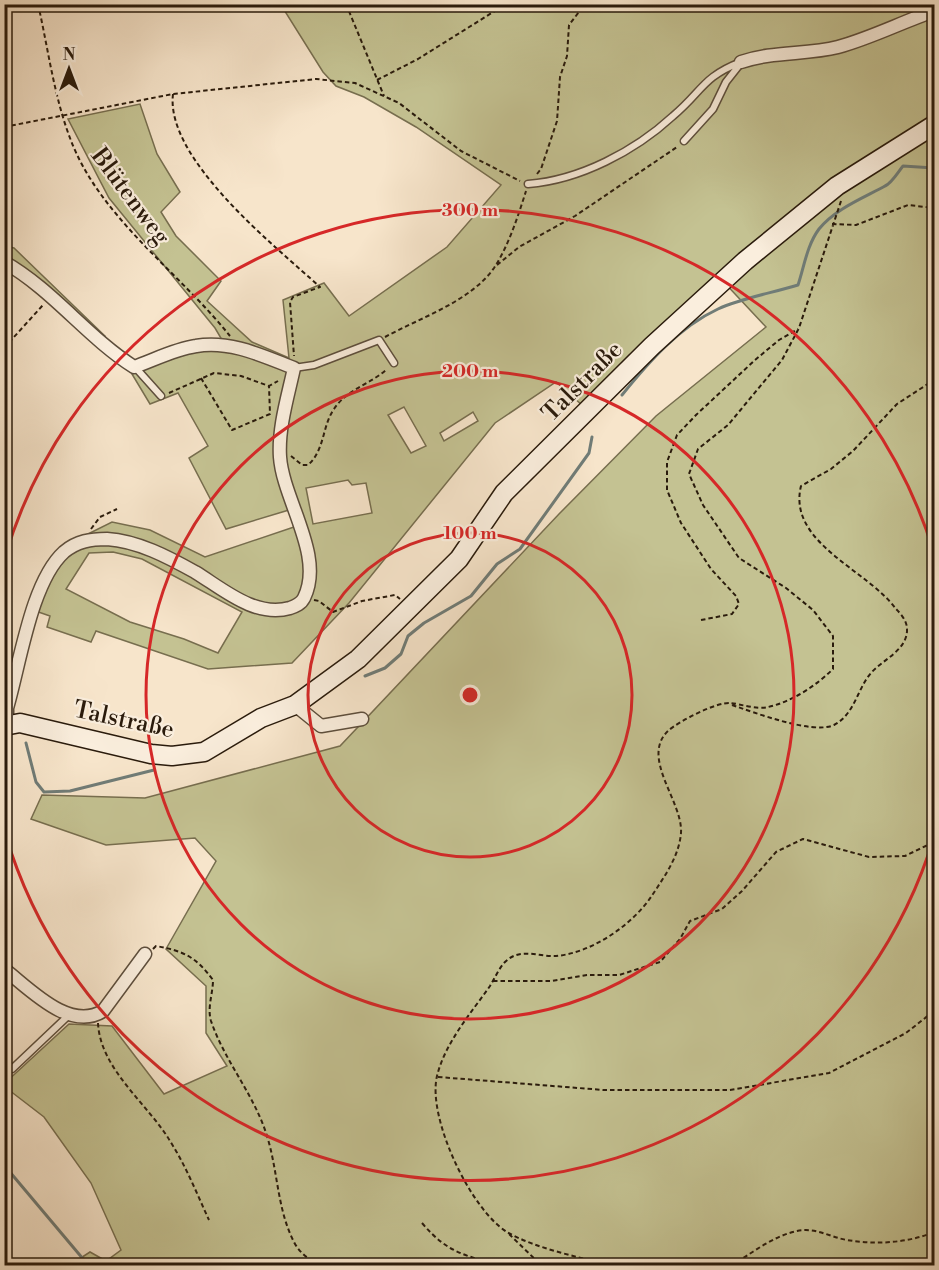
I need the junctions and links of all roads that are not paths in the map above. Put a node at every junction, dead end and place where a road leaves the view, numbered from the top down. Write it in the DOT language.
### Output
graph roads {
  1 [pos="934,11"];
  2 [pos="741,62"];
  3 [pos="934,125"];
  4 [pos="684,141"];
  5 [pos="528,184"];
  6 [pos="4,262"];
  7 [pos="394,363"];
  8 [pos="134,367"];
  9 [pos="293,372"];
  10 [pos="161,396"];
  11 [pos="295,705"];
  12 [pos="362,719"];
  13 [pos="6,725"];
  14 [pos="145,954"];
  15 [pos="4,969"];
  16 [pos="70,1014"];
  17 [pos="12,1069"];
  1 -- 2 [label="street"];
  2 -- 4 [label="lane"];
  2 -- 5 [label="lane"];
  3 -- 11 [label="street, Talstraße"];
  6 -- 8 [label="street"];
  7 -- 9 [label="lane"];
  8 -- 9 [label="street"];
  8 -- 10 [label="lane"];
  9 -- 13 [label="street"];
  11 -- 12 [label="street"];
  11 -- 13 [label="street, Talstraße"];
  14 -- 16 [label="street"];
  15 -- 16 [label="street"];
  16 -- 17 [label="lane"];
}
